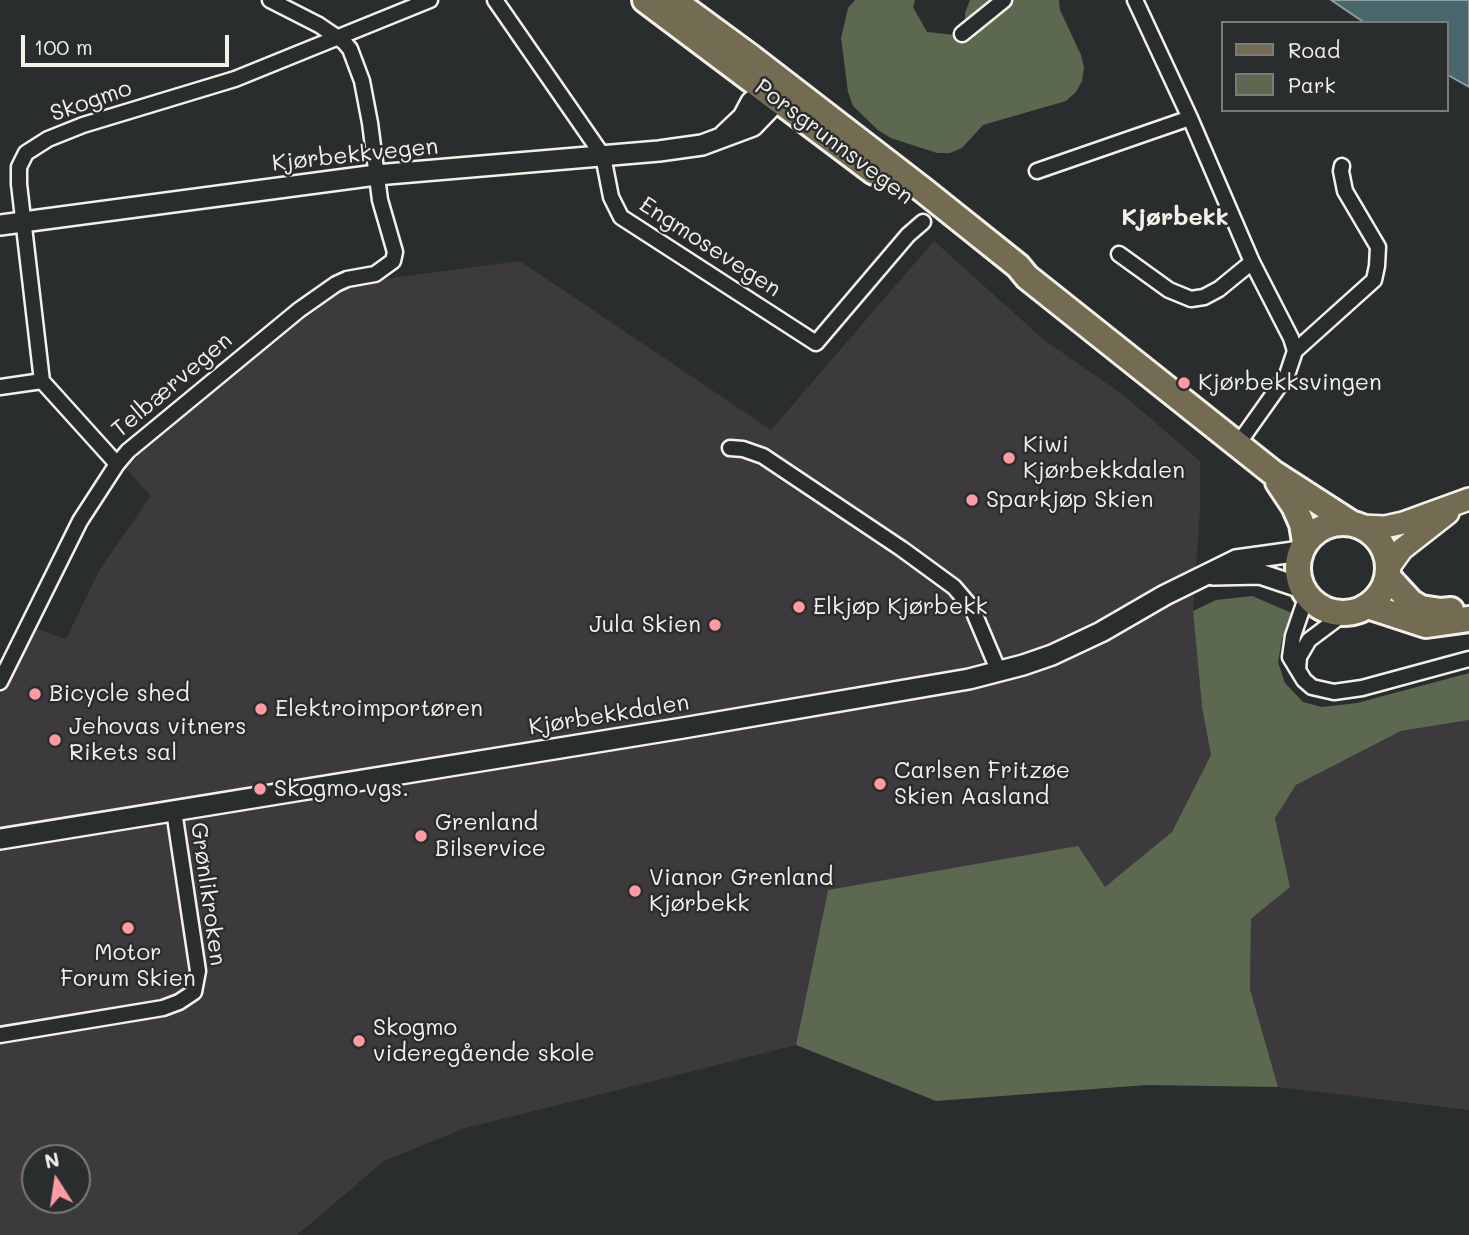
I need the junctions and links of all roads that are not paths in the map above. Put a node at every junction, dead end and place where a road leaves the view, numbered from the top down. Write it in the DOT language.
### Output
graph roads {
  1 [pos="270,0"];
  2 [pos="430,0"];
  3 [pos="495,0"];
  4 [pos="645,0"];
  5 [pos="1004,0"];
  6 [pos="1135,0"];
  7 [pos="402,4"];
  8 [pos="682,7"];
  9 [pos="962,34"];
  10 [pos="338,38"];
  11 [pos="775,90"];
  12 [pos="1190,118"];
  13 [pos="603,156"];
  14 [pos="1342,166"];
  15 [pos="1037,171"];
  16 [pos="376,175"];
  17 [pos="23,222"];
  18 [pos="923,222"];
  19 [pos="0,225"];
  20 [pos="1119,254"];
  21 [pos="1252,262"];
  22 [pos="1295,351"];
  23 [pos="42,381"];
  24 [pos="0,387"];
  25 [pos="1238,444"];
  26 [pos="730,448"];
  27 [pos="117,464"];
  28 [pos="1272,472"];
  29 [pos="1468,499"];
  30 [pos="1356,524"];
  31 [pos="1303,547"];
  32 [pos="1388,572"];
  33 [pos="1205,575"];
  34 [pos="1305,592"];
  35 [pos="1469,607"];
  36 [pos="1356,610"];
  37 [pos="1469,619"];
  38 [pos="1469,659"];
  39 [pos="1298,670"];
  40 [pos="999,673"];
  41 [pos="0,682"];
  42 [pos="174,811"];
  43 [pos="0,839"];
  44 [pos="0,1035"];
  1 -- 10 [label="street"];
  2 -- 7 [label="street, Skogmo"];
  3 -- 13 [label="street, Engmosevegen"];
  4 -- 8 [label="highway, Porsgrunnsvegen"];
  5 -- 9 [label="street"];
  6 -- 12 [label="street"];
  7 -- 10 [label="street, Skogmo"];
  8 -- 11 [label="highway, Porsgrunnsvegen"];
  10 -- 16 [label="street"];
  10 -- 17 [label="street, Skogmo"];
  11 -- 13 [label="street, Kjørbekkvegen"];
  11 -- 25 [label="highway, Porsgrunnsvegen"];
  12 -- 15 [label="street"];
  12 -- 21 [label="street"];
  13 -- 16 [label="street, Kjørbekkvegen"];
  13 -- 18 [label="street, Engmosevegen"];
  14 -- 22 [label="street"];
  16 -- 17 [label="street, Kjørbekkvegen"];
  16 -- 27 [label="street, Telbærvegen"];
  17 -- 19 [label="street, Kjørbekkvegen"];
  17 -- 23 [label="street, Skogmo"];
  20 -- 21 [label="street"];
  21 -- 22 [label="street"];
  22 -- 25 [label="street"];
  23 -- 24 [label="street"];
  23 -- 27 [label="street"];
  25 -- 28 [label="highway, Porsgrunnsvegen"];
  26 -- 40 [label="street"];
  27 -- 41 [label="street, Telbærvegen"];
  28 -- 30 [label="highway, Porsgrunnsvegen"];
  28 -- 31 [label="highway, Porsgrunnsvegen"];
  29 -- 30 [label="main road"];
  29 -- 32 [label="main road"];
  30 -- 31 [label="highway"];
  30 -- 32 [label="highway"];
  31 -- 33 [label="street, Kjørbekkdalen"];
  31 -- 34 [label="highway"];
  32 -- 35 [label="highway"];
  32 -- 36 [label="highway"];
  33 -- 34 [label="street, Kjørbekkdalen"];
  33 -- 40 [label="street, Kjørbekkdalen"];
  34 -- 36 [label="highway"];
  34 -- 39 [label="street"];
  36 -- 37 [label="highway"];
  36 -- 39 [label="street"];
  38 -- 39 [label="street"];
  40 -- 42 [label="street, Kjørbekkdalen"];
  42 -- 43 [label="street, Kjørbekkdalen"];
  42 -- 44 [label="street, Grønlikroken"];
}
